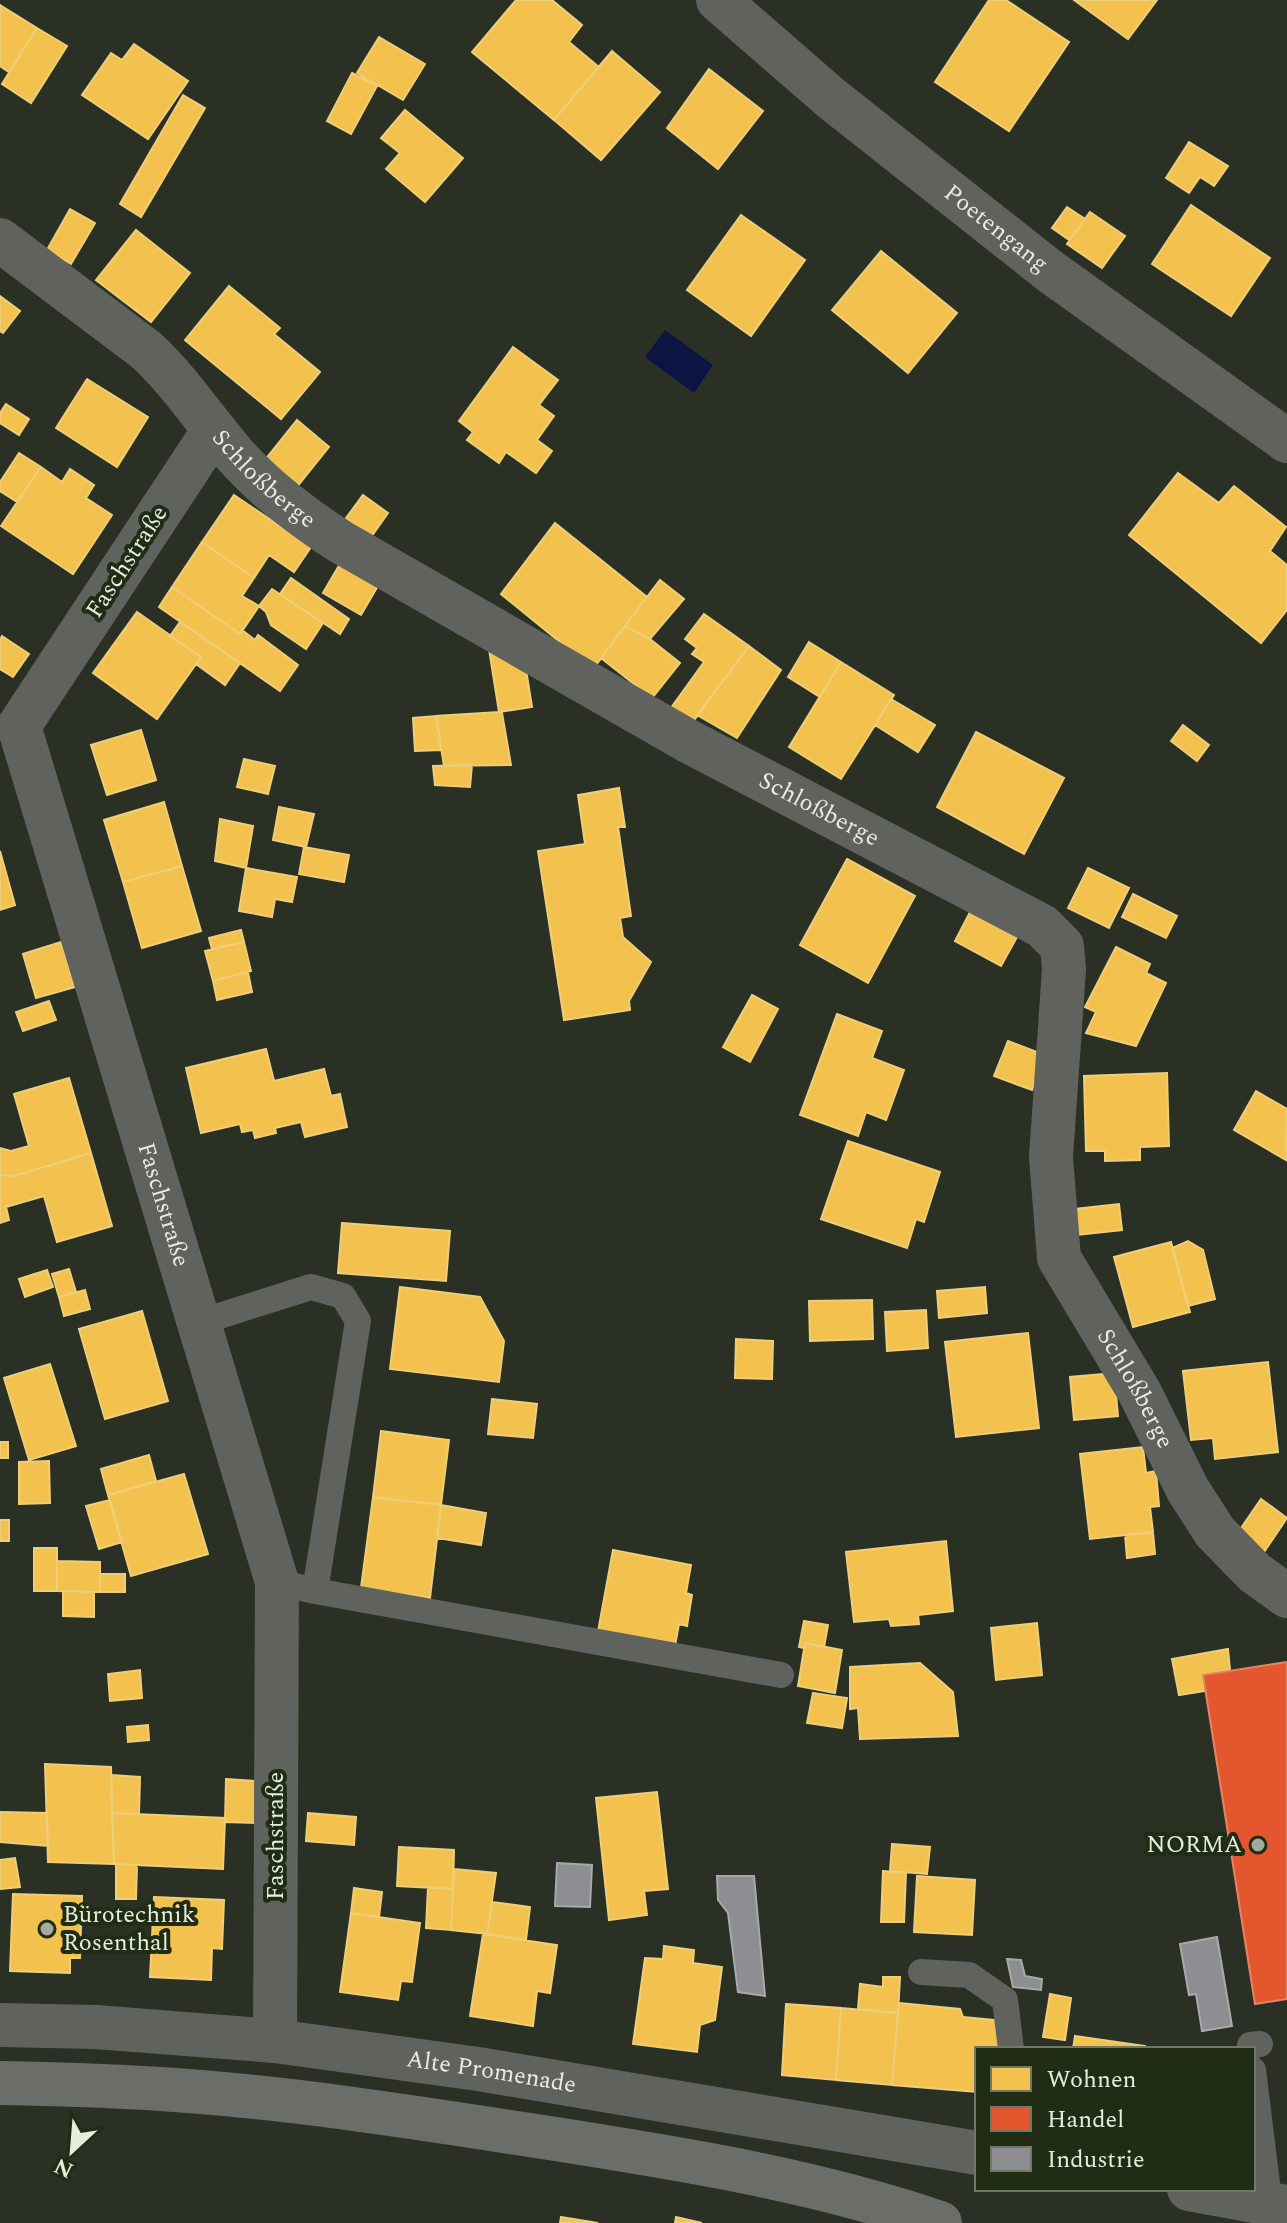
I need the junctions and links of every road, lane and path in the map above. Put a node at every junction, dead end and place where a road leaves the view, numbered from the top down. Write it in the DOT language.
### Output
graph roads {
  1 [pos="718,0"];
  2 [pos="0,240"];
  3 [pos="217,433"];
  4 [pos="1287,441"];
  5 [pos="200,1322"];
  6 [pos="296,1587"];
  7 [pos="1287,1596"];
  8 [pos="781,1675"];
  9 [pos="921,1972"];
  10 [pos="0,2025"];
  11 [pos="275,2041"];
  12 [pos="1011,2047"];
  13 [pos="0,2083"];
  14 [pos="1255,2086"];
  15 [pos="975,2153"];
  16 [pos="1200,2191"];
  17 [pos="1276,2205"];
  18 [pos="940,2223"];
  1 -- 4 [label="street, Poetengang"];
  2 -- 3 [label="street, Schloßberge"];
  3 -- 5 [label="street, Faschstraße"];
  3 -- 7 [label="street, Schloßberge"];
  5 -- 6 [label="street, Faschstraße"];
  5 -- 6 [label="lane"];
  6 -- 8 [label="lane"];
  6 -- 11 [label="street, Faschstraße"];
  9 -- 12 [label="lane"];
  10 -- 11 [label="street, Alte Promenade"];
  11 -- 15 [label="street, Alte Promenade"];
  13 -- 18 [label="main road"];
  14 -- 17 [label="lane"];
  16 -- 17 [label="street"];
}
